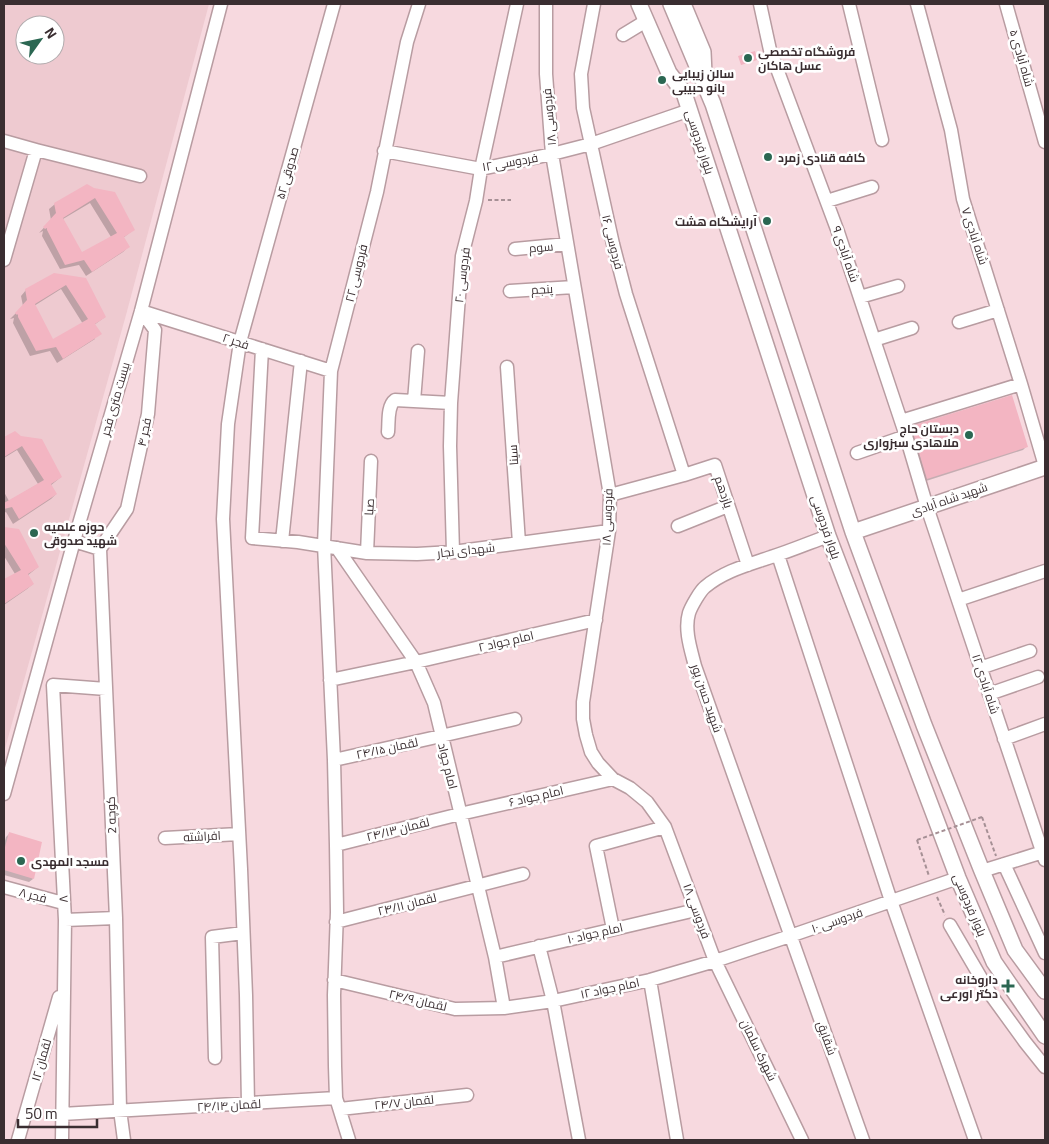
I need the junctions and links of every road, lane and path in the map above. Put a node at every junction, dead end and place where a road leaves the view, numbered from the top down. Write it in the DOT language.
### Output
graph roads {
  1 [pos="222,4"];
  2 [pos="334,4"];
  3 [pos="419,4"];
  4 [pos="518,4"];
  5 [pos="546,4"];
  6 [pos="594,4"];
  7 [pos="639,4"];
  8 [pos="647,4"];
  9 [pos="671,4"];
  10 [pos="683,4"];
  11 [pos="760,4"];
  12 [pos="849,4"];
  13 [pos="917,4"];
  14 [pos="1006,4"];
  15 [pos="646,21"];
  16 [pos="622,35"];
  17 [pos="704,83"];
  18 [pos="684,93"];
  19 [pos="690,110"];
  20 [pos="882,140"];
  21 [pos="4,141"];
  22 [pos="1045,142"];
  23 [pos="591,144"];
  24 [pos="36,150"];
  25 [pos="384,151"];
  26 [pos="552,154"];
  27 [pos="481,168"];
  28 [pos="140,176"];
  29 [pos="872,187"];
  30 [pos="510,200"];
  31 [pos="476,201"];
  32 [pos="827,202"];
  33 [pos="567,244"];
  34 [pos="515,249"];
  35 [pos="4,260"];
  36 [pos="898,286"];
  37 [pos="574,287"];
  38 [pos="510,291"];
  39 [pos="860,298"];
  40 [pos="998,310"];
  41 [pos="141,311"];
  42 [pos="959,322"];
  43 [pos="912,328"];
  44 [pos="874,340"];
  45 [pos="240,342"];
  46 [pos="262,349"];
  47 [pos="418,351"];
  48 [pos="301,362"];
  49 [pos="507,367"];
  50 [pos="332,371"];
  51 [pos="1021,384"];
  52 [pos="414,401"];
  53 [pos="450,403"];
  54 [pos="901,421"];
  55 [pos="388,432"];
  56 [pos="906,436"];
  57 [pos="857,453"];
  58 [pos="371,461"];
  59 [pos="1045,466"];
  60 [pos="684,475"];
  61 [pos="610,495"];
  62 [pos="728,506"];
  63 [pos="927,507"];
  64 [pos="678,526"];
  65 [pos="609,531"];
  66 [pos="853,532"];
  67 [pos="828,536"];
  68 [pos="74,541"];
  69 [pos="282,541"];
  70 [pos="519,543"];
  71 [pos="324,545"];
  72 [pos="337,548"];
  73 [pos="100,549"];
  74 [pos="453,552"];
  75 [pos="367,553"];
  76 [pos="778,555"];
  77 [pos="748,565"];
  78 [pos="1045,571"];
  79 [pos="958,600"];
  80 [pos="596,620"];
  81 [pos="1030,651"];
  82 [pos="416,662"];
  83 [pos="980,668"];
  84 [pos="1038,677"];
  85 [pos="330,680"];
  86 [pos="106,689"];
  87 [pos="989,694"];
  88 [pos="515,719"];
  89 [pos="1045,724"];
  90 [pos="441,736"];
  91 [pos="1004,739"];
  92 [pos="334,760"];
  93 [pos="613,779"];
  94 [pos="4,794"];
  95 [pos="460,814"];
  96 [pos="666,827"];
  97 [pos="239,834"];
  98 [pos="165,838"];
  99 [pos="336,845"];
  100 [pos="1044,856"];
  101 [pos="1002,864"];
  102 [pos="982,871"];
  103 [pos="523,874"];
  104 [pos="958,878"];
  105 [pos="478,886"];
  106 [pos="932,886"];
  107 [pos="4,887"];
  108 [pos="891,901"];
  109 [pos="63,903"];
  110 [pos="696,910"];
  111 [pos="116,918"];
  112 [pos="65,920"];
  113 [pos="336,922"];
  114 [pos="950,924"];
  115 [pos="613,929"];
  116 [pos="243,933"];
  117 [pos="790,936"];
  118 [pos="539,946"];
  119 [pos="1045,953"];
  120 [pos="495,957"];
  121 [pos="715,961"];
  122 [pos="64,980"];
  123 [pos="334,980"];
  124 [pos="650,980"];
  125 [pos="1045,991"];
  126 [pos="553,1001"];
  127 [pos="504,1008"];
  128 [pos="1045,1036"];
  129 [pos="215,1058"];
  130 [pos="1045,1067"];
  131 [pos="468,1095"];
  132 [pos="248,1104"];
  133 [pos="338,1104"];
  134 [pos="120,1110"];
  135 [pos="62,1114"];
  136 [pos="18,1140"];
  137 [pos="62,1140"];
  138 [pos="124,1140"];
  139 [pos="349,1140"];
  140 [pos="579,1140"];
  141 [pos="677,1140"];
  142 [pos="802,1140"];
  143 [pos="863,1140"];
  144 [pos="975,1140"];
  1 -- 41 [label="street, بیست متری فجر"];
  2 -- 45 [label="street, صدوقی ۵۲"];
  3 -- 25 [label="street, فردوسی ۲۲"];
  4 -- 27 [label="street, فردوسی ۲۰"];
  5 -- 26 [label="street, فردوسی ۱۸"];
  6 -- 23 [label="street, فردوسی ۱۶"];
  7 -- 15 [label="main road, بلوار فردوسی"];
  8 -- 18 [label="main road"];
  9 -- 17 [label="main road"];
  10 -- 17 [label="main road, بلوار فردوسی"];
  11 -- 32 [label="street, شاه آبادی ۹"];
  12 -- 20 [label="street"];
  13 -- 40 [label="street, شاه آبادی ۷"];
  14 -- 22 [label="street, شاه آبادی ۵"];
  15 -- 16 [label="street"];
  15 -- 18 [label="main road, بلوار فردوسی"];
  17 -- 66 [label="main road, بلوار فردوسی"];
  18 -- 19 [label="main road, بلوار فردوسی"];
  19 -- 23 [label="street, فردوسی ۱۲"];
  19 -- 67 [label="main road, بلوار فردوسی"];
  21 -- 24 [label="street"];
  23 -- 26 [label="street, فردوسی ۱۲"];
  23 -- 60 [label="street, فردوسی ۱۶"];
  24 -- 28 [label="street"];
  24 -- 35 [label="street"];
  25 -- 27 [label="street, فردوسی ۱۲"];
  25 -- 50 [label="street, فردوسی ۲۲"];
  26 -- 27 [label="street, فردوسی ۱۲"];
  26 -- 33 [label="street, فردوسی ۱۸"];
  27 -- 31 [label="street, فردوسی ۲۰"];
  29 -- 32 [label="street"];
  30 -- 31 [label="path"];
  31 -- 53 [label="street, فردوسی ۲۰"];
  32 -- 39 [label="street, شاه آبادی ۹"];
  33 -- 34 [label="street, سوم"];
  33 -- 37 [label="street, فردوسی ۱۸"];
  36 -- 39 [label="street"];
  37 -- 38 [label="street, پنجم"];
  37 -- 61 [label="street, فردوسی ۱۸"];
  39 -- 44 [label="street, شاه آبادی ۹"];
  40 -- 42 [label="street"];
  40 -- 51 [label="street, شاه آبادی ۷"];
  41 -- 45 [label="street, فجر ۲"];
  41 -- 68 [label="street, بیست متری فجر"];
  41 -- 73 [label="street, فجر ۴"];
  43 -- 44 [label="street"];
  44 -- 54 [label="street, شاه آبادی ۹"];
  45 -- 46 [label="street, فجر ۲"];
  45 -- 97 [label="street, صدوقی ۵۲"];
  46 -- 48 [label="street, فجر ۲"];
  46 -- 69 [label="street, شهدای نجار"];
  47 -- 52 [label="street"];
  48 -- 50 [label="street, فجر ۲"];
  48 -- 69 [label="street"];
  49 -- 70 [label="street, سینا"];
  50 -- 71 [label="street, فردوسی ۲۲"];
  51 -- 54 [label="street"];
  51 -- 59 [label="street, شاه آبادی ۷"];
  52 -- 53 [label="street"];
  52 -- 55 [label="street"];
  53 -- 74 [label="street, فردوسی ۲۰"];
  54 -- 56 [label="street, شاه آبادی ۹"];
  56 -- 57 [label="street"];
  56 -- 63 [label="street, شاه آبادی ۹"];
  58 -- 75 [label="street, صبا"];
  59 -- 63 [label="main road, شهید شاه آبادی"];
  60 -- 61 [label="street, یازدهم"];
  60 -- 62 [label="street, یازدهم"];
  61 -- 65 [label="street, فردوسی ۱۸"];
  62 -- 64 [label="street"];
  62 -- 77 [label="street, یازدهم"];
  63 -- 66 [label="main road, شهید شاه آبادی"];
  63 -- 79 [label="street, شاه آبادی ۱۲"];
  65 -- 70 [label="street, شهدای نجار"];
  65 -- 80 [label="street, فردوسی ۱۸"];
  66 -- 102 [label="main road, بلوار فردوسی"];
  67 -- 76 [label="street, شهید حسن پور"];
  67 -- 104 [label="main road, بلوار فردوسی"];
  68 -- 73 [label="street"];
  68 -- 94 [label="street, بیست متری فجر"];
  69 -- 71 [label="street, شهدای نجار"];
  70 -- 74 [label="street, شهدای نجار"];
  71 -- 72 [label="street, شهدای نجار"];
  71 -- 85 [label="street, فردوسی ۲۲"];
  72 -- 75 [label="street, شهدای نجار"];
  72 -- 82 [label="street, امام جواد"];
  73 -- 86 [label="street, کوچه 2"];
  74 -- 75 [label="street, شهدای نجار"];
  76 -- 77 [label="street, شهید حسن پور"];
  76 -- 108 [label="street"];
  77 -- 117 [label="street, شهید حسن پور"];
  78 -- 79 [label="street"];
  79 -- 83 [label="street, شاه آبادی ۱۲"];
  80 -- 82 [label="street, امام جواد ۲"];
  80 -- 93 [label="street, فردوسی ۱۸"];
  81 -- 83 [label="street"];
  82 -- 85 [label="street, امام جواد ۲"];
  82 -- 90 [label="street, امام جواد"];
  83 -- 87 [label="street, شاه آبادی ۱۲"];
  84 -- 87 [label="street"];
  85 -- 92 [label="street, فردوسی ۲۲"];
  86 -- 109 [label="street, ۸"];
  86 -- 111 [label="street, کوچه 2"];
  87 -- 91 [label="street, شاه آبادی ۱۲"];
  88 -- 90 [label="street, لقمان ۲۴/۱۵"];
  89 -- 91 [label="street"];
  90 -- 92 [label="street, لقمان ۲۴/۱۵"];
  90 -- 95 [label="street, امام جواد"];
  91 -- 100 [label="street, شاه آبادی ۱۲"];
  92 -- 99 [label="street, فردوسی ۲۲"];
  93 -- 95 [label="street, امام جواد ۶"];
  93 -- 96 [label="street, فردوسی ۱۸"];
  95 -- 99 [label="street, لقمان ۲۴/۱۳"];
  95 -- 105 [label="street, امام جواد"];
  96 -- 110 [label="street, فردوسی ۱۸"];
  96 -- 115 [label="street"];
  97 -- 98 [label="street, افراشته"];
  97 -- 116 [label="street, صدوقی ۵۲"];
  99 -- 113 [label="street, فردوسی ۲۲"];
  100 -- 101 [label="street"];
  101 -- 102 [label="street"];
  101 -- 106 [label="path, bridge"];
  101 -- 119 [label="street"];
  102 -- 125 [label="main road, بلوار فردوسی"];
  103 -- 105 [label="street, لقمان ۲۴/۱۱"];
  104 -- 106 [label="street, فردوسی ۱۰"];
  104 -- 128 [label="main road, بلوار فردوسی"];
  105 -- 113 [label="street, لقمان ۲۴/۱۱"];
  105 -- 120 [label="street, امام جواد"];
  106 -- 108 [label="street, فردوسی ۱۰"];
  106 -- 114 [label="path"];
  107 -- 109 [label="street, فجر ۸"];
  108 -- 117 [label="street, فردوسی ۱۰"];
  108 -- 144 [label="street"];
  109 -- 112 [label="street, ۸"];
  110 -- 115 [label="street, امام جواد ۱۰"];
  110 -- 121 [label="street, فردوسی ۱۸"];
  111 -- 112 [label="street"];
  111 -- 134 [label="street, کوچه 2"];
  112 -- 122 [label="street, ۸"];
  113 -- 123 [label="street, فردوسی ۲۲"];
  114 -- 130 [label="street"];
  115 -- 118 [label="street, امام جواد ۱۰"];
  116 -- 129 [label="street"];
  116 -- 132 [label="street, صدوقی ۵۲"];
  117 -- 121 [label="street, فردوسی ۱۰"];
  117 -- 143 [label="street, شقایق"];
  118 -- 120 [label="street, امام جواد ۱۰"];
  118 -- 126 [label="street"];
  120 -- 127 [label="street, امام جواد"];
  121 -- 124 [label="street, امام جواد ۱۲"];
  121 -- 142 [label="street, شهرک سلمان"];
  122 -- 135 [label="street, ۸"];
  122 -- 136 [label="street, لقمان ۱۲"];
  123 -- 127 [label="street, لقمان ۲۴/۹"];
  123 -- 133 [label="street, فردوسی ۲۲"];
  124 -- 126 [label="street, امام جواد ۱۲"];
  124 -- 141 [label="street"];
  126 -- 127 [label="street, امام جواد ۱۲"];
  126 -- 140 [label="street"];
  131 -- 133 [label="street, لقمان ۲۴/۷"];
  132 -- 133 [label="street, لقمان ۲۴/۱۴"];
  132 -- 134 [label="street, لقمان ۲۴/۱۴"];
  133 -- 139 [label="street, فردوسی ۲۲"];
  134 -- 135 [label="street, لقمان ۲۴/۱۴"];
  134 -- 138 [label="street, کوچه 2"];
  135 -- 137 [label="street, ۸"];
}
